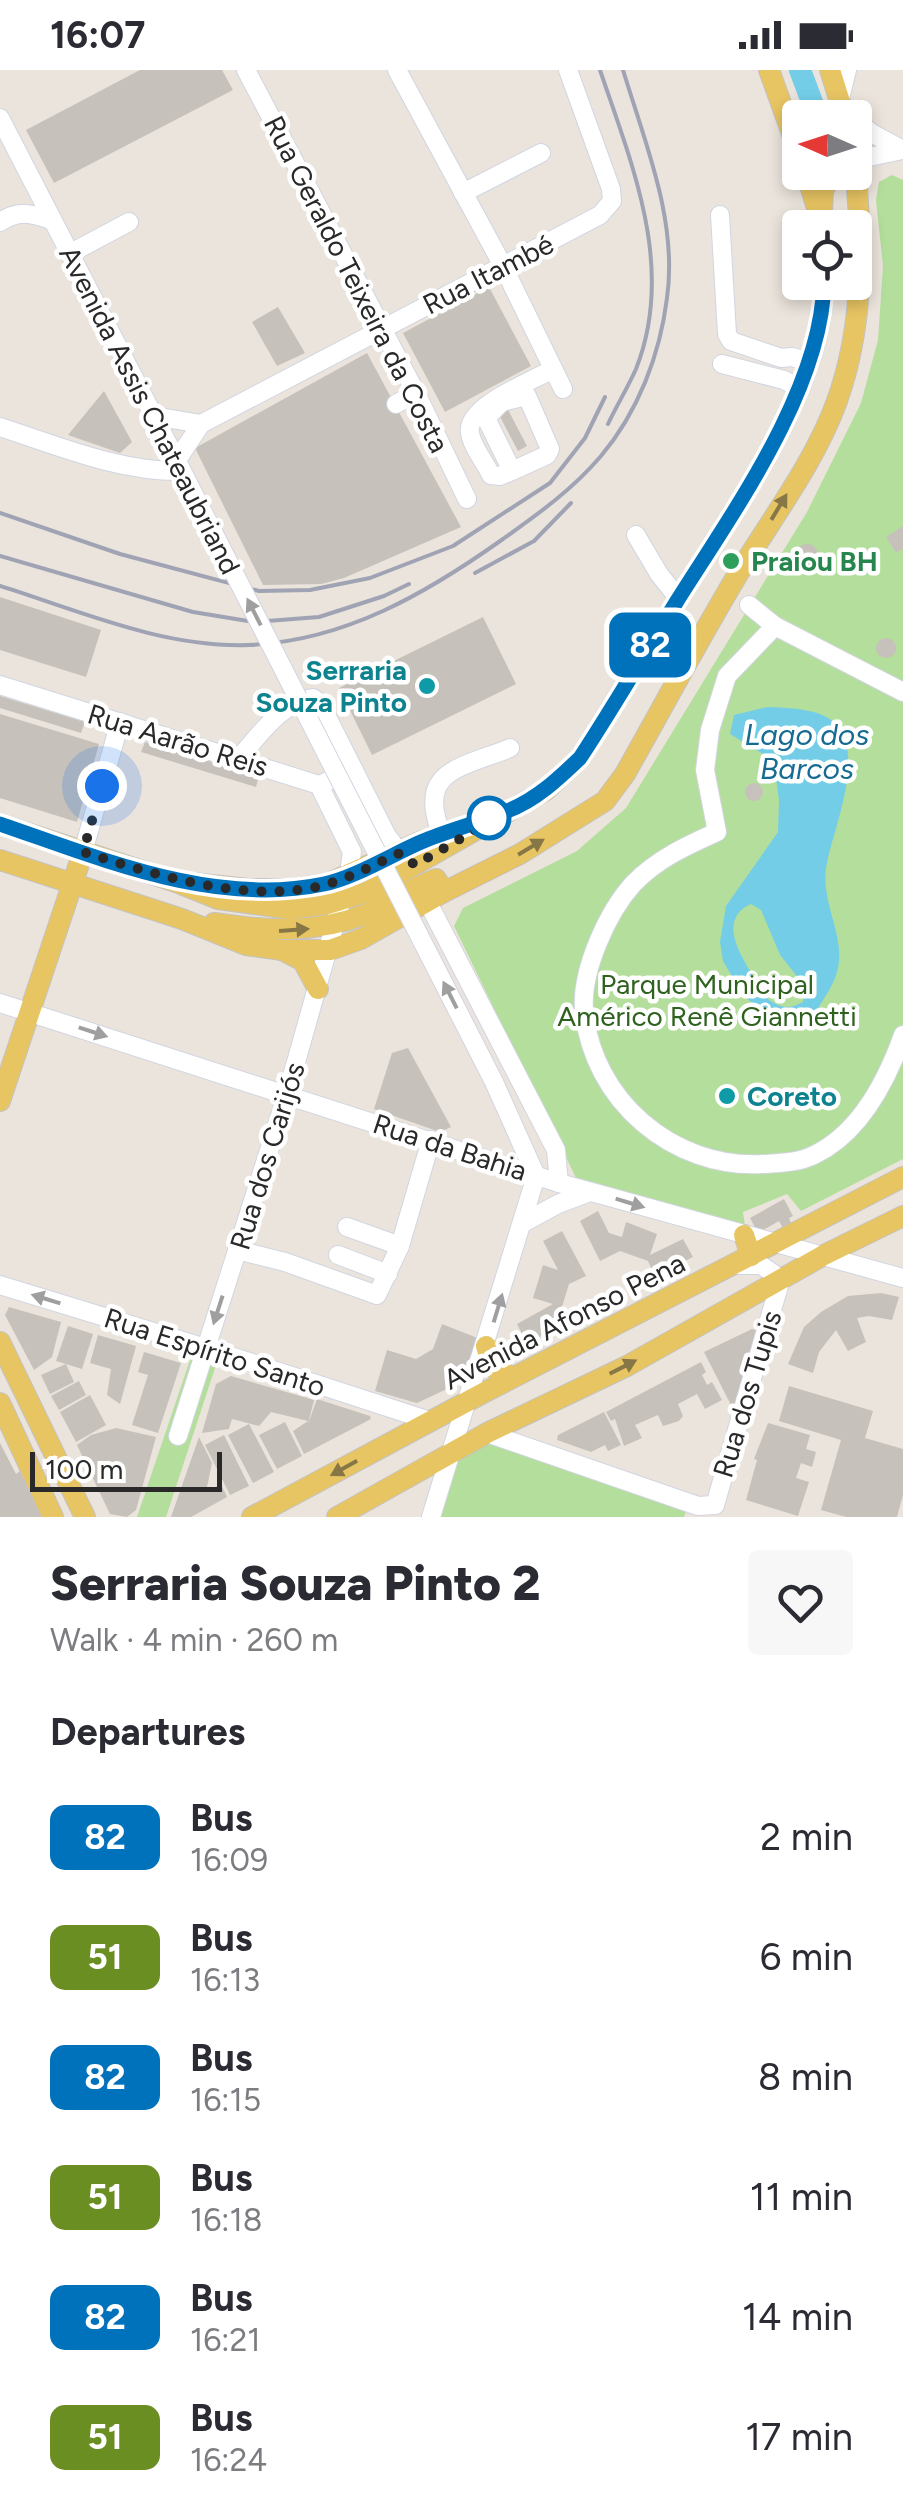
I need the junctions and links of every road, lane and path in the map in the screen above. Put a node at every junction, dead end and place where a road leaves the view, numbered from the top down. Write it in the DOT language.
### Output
graph roads {
  1 [pos="246,70"];
  2 [pos="397,70"];
  3 [pos="568,70"];
  4 [pos="769,70"];
  5 [pos="830,70"];
  6 [pos="846,70"];
  7 [pos="782,100"];
  8 [pos="841,100"];
  9 [pos="845,100"];
  10 [pos="0,118"];
  11 [pos="872,133"];
  12 [pos="903,150"];
  13 [pos="541,153"];
  14 [pos="872,158"];
  15 [pos="857,190"];
  16 [pos="463,192"];
  17 [pos="720,214"];
  18 [pos="51,220"];
  19 [pos="0,222"];
  20 [pos="129,222"];
  21 [pos="69,254"];
  22 [pos="503,266"];
  23 [pos="820,300"];
  24 [pos="382,328"];
  25 [pos="722,364"];
  26 [pos="553,368"];
  27 [pos="804,374"];
  28 [pos="563,389"];
  29 [pos="416,393"];
  30 [pos="396,404"];
  31 [pos="154,416"];
  32 [pos="201,424"];
  33 [pos="0,427"];
  34 [pos="181,468"];
  35 [pos="512,471"];
  36 [pos="467,499"];
  37 [pos="636,535"];
  38 [pos="679,598"];
  39 [pos="749,605"];
  40 [pos="776,626"];
  41 [pos="0,685"];
  42 [pos="903,692"];
  43 [pos="120,722"];
  44 [pos="510,748"];
  45 [pos="238,759"];
  46 [pos="354,770"];
  47 [pos="319,784"];
  48 [pos="510,810"];
  49 [pos="0,824"];
  50 [pos="442,834"];
  51 [pos="83,852"];
  52 [pos="0,860"];
  53 [pos="349,874"];
  54 [pos="421,879"];
  55 [pos="176,882"];
  56 [pos="73,884"];
  57 [pos="343,899"];
  58 [pos="182,918"];
  59 [pos="337,924"];
  60 [pos="282,950"];
  61 [pos="330,950"];
  62 [pos="318,988"];
  63 [pos="0,1003"];
  64 [pos="30,1012"];
  65 [pos="903,1035"];
  66 [pos="288,1094"];
  67 [pos="0,1101"];
  68 [pos="522,1140"];
  69 [pos="437,1142"];
  70 [pos="556,1150"];
  71 [pos="487,1158"];
  72 [pos="536,1176"];
  73 [pos="903,1177"];
  74 [pos="559,1183"];
  75 [pos="592,1192"];
  76 [pos="903,1216"];
  77 [pos="523,1224"];
  78 [pos="347,1227"];
  79 [pos="775,1243"];
  80 [pos="239,1245"];
  81 [pos="747,1245"];
  82 [pos="400,1246"];
  83 [pos="338,1255"];
  84 [pos="824,1255"];
  85 [pos="730,1266"];
  86 [pos="388,1274"];
  87 [pos="903,1278"];
  88 [pos="781,1280"];
  89 [pos="0,1285"];
  90 [pos="0,1342"];
  91 [pos="486,1346"];
  92 [pos="206,1348"];
  93 [pos="512,1377"];
  94 [pos="468,1402"];
  95 [pos="0,1404"];
  96 [pos="535,1409"];
  97 [pos="430,1422"];
  98 [pos="487,1433"];
  99 [pos="178,1436"];
  100 [pos="538,1451"];
  101 [pos="452,1455"];
  102 [pos="691,1510"];
  103 [pos="722,1513"];
  104 [pos="52,1517"];
  105 [pos="86,1517"];
  106 [pos="252,1517"];
  107 [pos="337,1517"];
  108 [pos="431,1517"];
  1 -- 24 [label="street, Rua Geraldo Teixeira da Costa"];
  2 -- 16 [label="street"];
  3 -- 22 [label="street, Rua Itambé"];
  4 -- 7 [label="main road"];
  5 -- 8 [label="main road"];
  6 -- 9 [label="street"];
  10 -- 18 [label="street, Avenida Assis Chateaubriand"];
  11 -- 12 [label="street"];
  12 -- 14 [label="street"];
  13 -- 16 [label="street"];
  54 -- 15 [label="main road, one-way"];
  16 -- 22 [label="street"];
  17 -- 27 [label="street"];
  18 -- 19 [label="street"];
  18 -- 21 [label="street, Avenida Assis Chateaubriand"];
  20 -- 21 [label="street"];
  21 -- 31 [label="street, Avenida Assis Chateaubriand"];
  22 -- 24 [label="street, Rua Itambé"];
  22 -- 26 [label="street"];
  23 -- 27 [label="main road"];
  24 -- 29 [label="street, Rua Geraldo Teixeira da Costa"];
  24 -- 32 [label="street, Rua Itambé"];
  25 -- 27 [label="street"];
  26 -- 28 [label="street"];
  26 -- 35 [label="street"];
  27 -- 38 [label="main road"];
  29 -- 30 [label="street"];
  29 -- 36 [label="street, Rua Geraldo Teixeira da Costa"];
  31 -- 32 [label="street"];
  31 -- 34 [label="street, Avenida Assis Chateaubriand"];
  32 -- 34 [label="street, Rua Itambé"];
  33 -- 34 [label="street"];
  68 -- 34 [label="street, Avenida Assis Chateaubriand, one-way, bridge"];
  37 -- 38 [label="street"];
  38 -- 48 [label="main road"];
  39 -- 40 [label="street"];
  40 -- 42 [label="street"];
  40 -- 65 [label="street"];
  41 -- 43 [label="street, Rua Aarão Reis"];
  43 -- 45 [label="street, Rua Aarão Reis"];
  43 -- 51 [label="street"];
  44 -- 50 [label="street"];
  45 -- 46 [label="street"];
  45 -- 47 [label="street, Rua Aarão Reis"];
  46 -- 47 [label="street"];
  46 -- 54 [label="street"];
  47 -- 53 [label="street"];
  48 -- 50 [label="main road"];
  48 -- 54 [label="main road"];
  49 -- 51 [label="main road"];
  50 -- 54 [label="main road"];
  51 -- 55 [label="main road"];
  51 -- 56 [label="main road"];
  52 -- 56 [label="main road"];
  53 -- 54 [label="main road"];
  53 -- 55 [label="main road"];
  53 -- 57 [label="street, Rua dos Carijós"];
  54 -- 57 [label="main road"];
  54 -- 59 [label="main road"];
  54 -- 61 [label="main road"];
  54 -- 70 [label="street"];
  55 -- 57 [label="main road"];
  56 -- 58 [label="main road"];
  56 -- 64 [label="main road"];
  57 -- 59 [label="street, Rua dos Carijós"];
  58 -- 59 [label="main road, one-way"];
  58 -- 60 [label="main road"];
  59 -- 61 [label="street, Rua dos Carijós"];
  60 -- 61 [label="main road"];
  60 -- 62 [label="main road"];
  61 -- 62 [label="street, Rua dos Carijós"];
  62 -- 66 [label="street, Rua dos Carijós"];
  63 -- 64 [label="street, Rua da Bahia"];
  64 -- 66 [label="street, Rua da Bahia, one-way"];
  64 -- 67 [label="main road"];
  66 -- 69 [label="street, Rua da Bahia"];
  66 -- 80 [label="street, Rua dos Carijós"];
  68 -- 71 [label="street"];
  68 -- 72 [label="street, Avenida Assis Chateaubriand"];
  69 -- 71 [label="street, Rua da Bahia"];
  69 -- 82 [label="street"];
  70 -- 72 [label="street"];
  70 -- 74 [label="street"];
  71 -- 72 [label="street, Rua da Bahia"];
  72 -- 74 [label="street, Rua da Bahia"];
  72 -- 77 [label="street"];
  73 -- 79 [label="main road, Avenida Afonso Pena"];
  74 -- 75 [label="street, Rua da Bahia"];
  75 -- 77 [label="street"];
  75 -- 81 [label="street, Rua da Bahia, one-way"];
  76 -- 84 [label="main road"];
  91 -- 77 [label="street, one-way"];
  78 -- 82 [label="street"];
  79 -- 81 [label="main road, Avenida Afonso Pena"];
  79 -- 84 [label="street"];
  80 -- 86 [label="street"];
  80 -- 92 [label="street, Rua dos Carijós, one-way"];
  81 -- 85 [label="main road, Avenida Afonso Pena"];
  82 -- 86 [label="street"];
  83 -- 86 [label="street"];
  84 -- 87 [label="street"];
  84 -- 88 [label="main road"];
  85 -- 88 [label="street, Rua dos Tupis"];
  85 -- 93 [label="main road, Avenida Afonso Pena"];
  96 -- 88 [label="main road, one-way"];
  88 -- 103 [label="street, Rua dos Tupis"];
  92 -- 89 [label="street, Rua Espírito Santo, one-way"];
  90 -- 105 [label="main road"];
  91 -- 93 [label="main road"];
  91 -- 94 [label="street"];
  92 -- 97 [label="street, Rua Espírito Santo"];
  92 -- 99 [label="street, Rua dos Carijós"];
  93 -- 94 [label="main road, Avenida Afonso Pena"];
  94 -- 97 [label="main road, Avenida Afonso Pena"];
  94 -- 101 [label="street"];
  95 -- 104 [label="main road"];
  96 -- 98 [label="main road"];
  96 -- 100 [label="street"];
  97 -- 106 [label="main road, Avenida Afonso Pena, one-way"];
  98 -- 100 [label="street"];
  98 -- 101 [label="main road"];
  100 -- 102 [label="street"];
  101 -- 107 [label="main road"];
  101 -- 108 [label="street"];
  102 -- 103 [label="street"];
}
